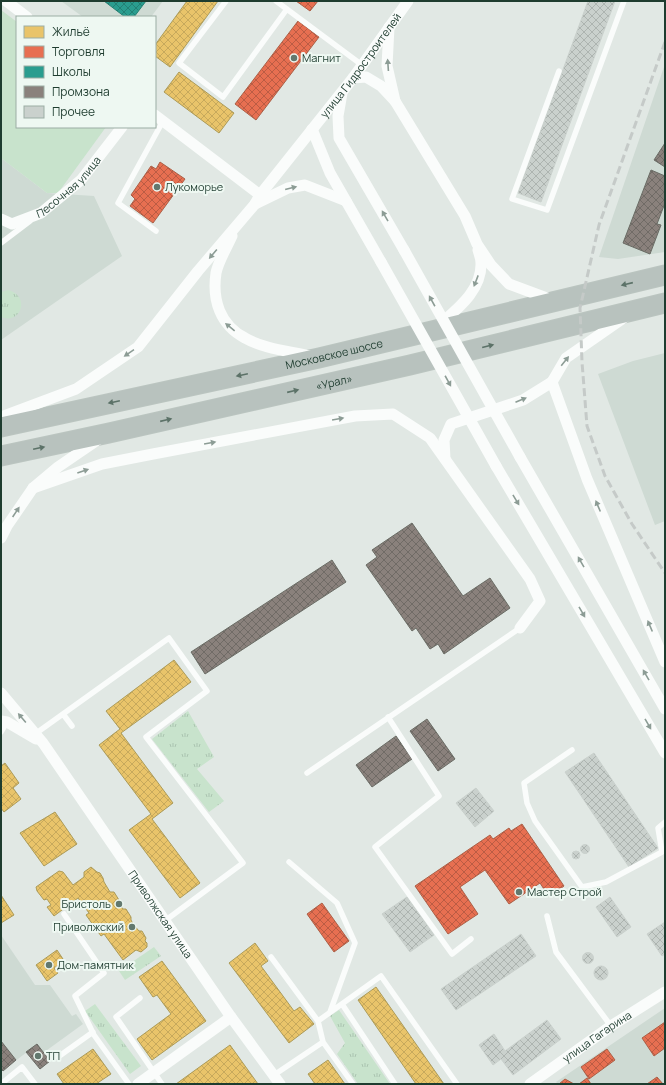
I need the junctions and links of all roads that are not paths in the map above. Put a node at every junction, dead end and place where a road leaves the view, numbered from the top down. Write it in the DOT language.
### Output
graph roads {
  1 [pos="6,1"];
  2 [pos="226,1"];
  3 [pos="276,1"];
  4 [pos="408,1"];
  5 [pos="624,1"];
  6 [pos="287,9"];
  7 [pos="26,16"];
  8 [pos="389,27"];
  9 [pos="362,65"];
  10 [pos="559,70"];
  11 [pos="353,78"];
  12 [pos="344,88"];
  13 [pos="395,101"];
  14 [pos="159,118"];
  15 [pos="121,128"];
  16 [pos="154,128"];
  17 [pos="312,129"];
  18 [pos="258,199"];
  19 [pos="346,201"];
  20 [pos="41,213"];
  21 [pos="1,219"];
  22 [pos="238,224"];
  23 [pos="156,231"];
  24 [pos="1,243"];
  25 [pos="477,244"];
  26 [pos="665,275"];
  27 [pos="555,302"];
  28 [pos="665,303"];
  29 [pos="636,309"];
  30 [pos="432,332"];
  31 [pos="319,358"];
  32 [pos="552,382"];
  33 [pos="1,417"];
  34 [pos="1,427"];
  35 [pos="109,433"];
  36 [pos="1,456"];
  37 [pos="445,459"];
  38 [pos="33,488"];
  39 [pos="1,538"];
  40 [pos="520,628"];
  41 [pos="665,662"];
  42 [pos="1,693"];
  43 [pos="665,709"];
  44 [pos="63,714"];
  45 [pos="388,717"];
  46 [pos="3,725"];
  47 [pos="72,726"];
  48 [pos="35,734"];
  49 [pos="43,743"];
  50 [pos="572,750"];
  51 [pos="665,753"];
  52 [pos="307,773"];
  53 [pos="665,822"];
  54 [pos="289,862"];
  55 [pos="64,914"];
  56 [pos="547,916"];
  57 [pos="166,920"];
  58 [pos="471,939"];
  59 [pos="271,957"];
  60 [pos="665,992"];
  61 [pos="140,998"];
  62 [pos="342,1004"];
  63 [pos="330,1013"];
  64 [pos="232,1017"];
  65 [pos="318,1021"];
  66 [pos="611,1026"];
  67 [pos="93,1032"];
  68 [pos="323,1042"];
  69 [pos="58,1057"];
  70 [pos="155,1072"];
  71 [pos="277,1080"];
  72 [pos="1,1084"];
  73 [pos="35,1084"];
  74 [pos="129,1084"];
  75 [pos="138,1084"];
  76 [pos="162,1084"];
  77 [pos="353,1084"];
  78 [pos="395,1084"];
  79 [pos="457,1084"];
  80 [pos="530,1084"];
  1 -- 7 [label="street"];
  2 -- 6 [label="lane"];
  3 -- 6 [label="lane"];
  4 -- 8 [label="street, улица Гидростроителей"];
  5 -- 10 [label="lane"];
  6 -- 9 [label="lane"];
  8 -- 9 [label="street, улица Гидростроителей"];
  13 -- 8 [label="street, one-way"];
  9 -- 11 [label="street, улица Гидростроителей"];
  11 -- 12 [label="street, улица Гидростроителей"];
  11 -- 13 [label="street"];
  12 -- 17 [label="street, улица Гидростроителей"];
  43 -- 12 [label="street, one-way, bridge"];
  13 -- 25 [label="street"];
  14 -- 18 [label="street"];
  15 -- 20 [label="street, Песочная улица"];
  16 -- 23 [label="lane"];
  17 -- 18 [label="street, улица Гидростроителей"];
  17 -- 19 [label="street"];
  18 -- 19 [label="street, one-way"];
  18 -- 22 [label="street, улица Гидростроителей"];
  19 -- 51 [label="street, one-way, bridge"];
  20 -- 21 [label="street, Песочная улица"];
  20 -- 24 [label="lane"];
  31 -- 22 [label="street, one-way"];
  22 -- 33 [label="street, one-way"];
  25 -- 27 [label="street"];
  25 -- 30 [label="street, one-way"];
  26 -- 27 [label="highway, Московское шоссе, one-way"];
  27 -- 30 [label="highway, Московское шоссе"];
  28 -- 29 [label="highway, «Урал»"];
  32 -- 29 [label="street, one-way"];
  35 -- 29 [label="highway, «Урал», one-way"];
  30 -- 31 [label="highway, Московское шоссе"];
  31 -- 34 [label="highway, Московское шоссе, one-way"];
  37 -- 32 [label="street, one-way"];
  41 -- 32 [label="street, one-way"];
  36 -- 35 [label="highway, «Урал», one-way"];
  35 -- 38 [label="street"];
  38 -- 37 [label="street, one-way"];
  37 -- 40 [label="street"];
  39 -- 38 [label="street, one-way"];
  40 -- 45 [label="lane"];
  48 -- 42 [label="street, Приволжская улица, one-way"];
  44 -- 47 [label="lane"];
  44 -- 48 [label="lane"];
  44 -- 57 [label="lane"];
  45 -- 52 [label="lane"];
  45 -- 58 [label="lane"];
  46 -- 49 [label="street"];
  48 -- 49 [label="street, Приволжская улица"];
  49 -- 57 [label="street, Приволжская улица"];
  50 -- 53 [label="lane"];
  54 -- 63 [label="lane"];
  55 -- 67 [label="lane"];
  56 -- 66 [label="lane"];
  57 -- 64 [label="street, Приволжская улица"];
  59 -- 65 [label="lane"];
  60 -- 66 [label="street, улица Гагарина"];
  61 -- 70 [label="lane"];
  62 -- 63 [label="lane"];
  62 -- 78 [label="lane"];
  62 -- 79 [label="lane"];
  63 -- 65 [label="lane"];
  64 -- 70 [label="street"];
  64 -- 71 [label="street, Приволжская улица"];
  65 -- 68 [label="lane"];
  66 -- 80 [label="street, улица Гагарина"];
  67 -- 69 [label="lane"];
  67 -- 74 [label="lane"];
  68 -- 71 [label="lane"];
  68 -- 77 [label="lane"];
  70 -- 75 [label="street"];
  70 -- 76 [label="lane"];
  72 -- 73 [label="lane"];
}
